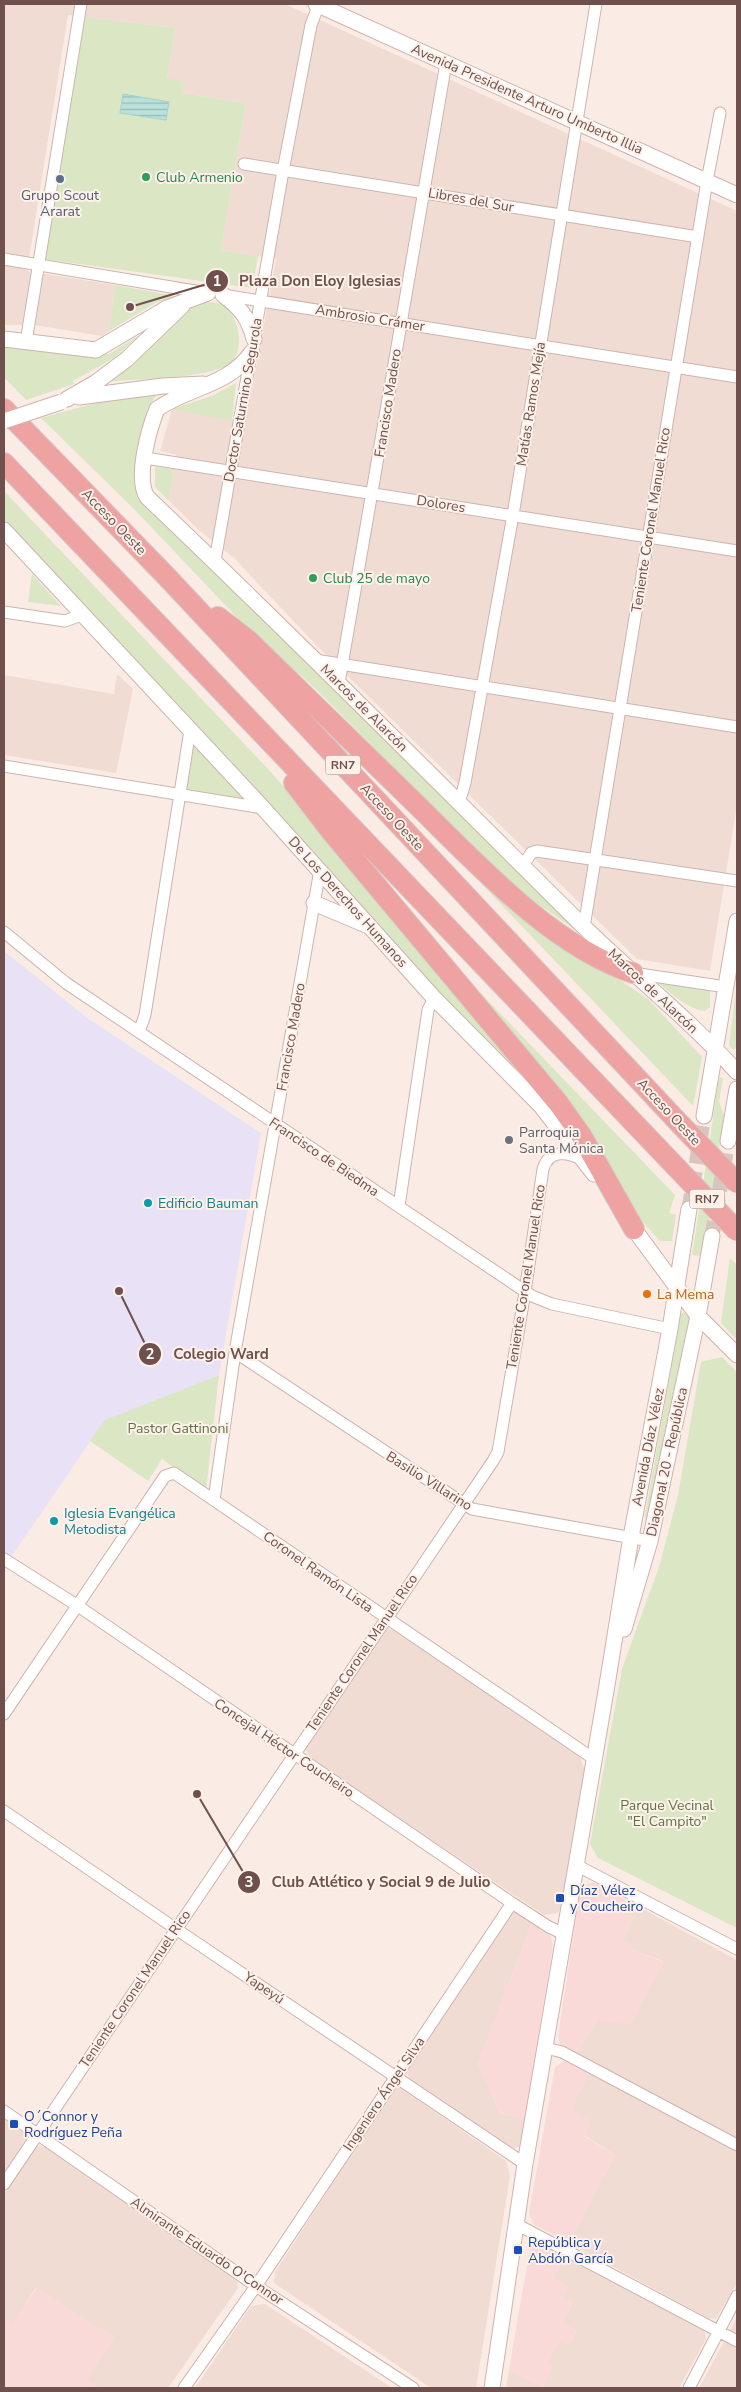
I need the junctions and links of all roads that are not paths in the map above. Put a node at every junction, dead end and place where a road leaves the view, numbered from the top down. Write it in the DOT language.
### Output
graph roads {
  1 [pos="81,4"];
  2 [pos="318,4"];
  3 [pos="596,4"];
  4 [pos="446,63"];
  5 [pos="720,113"];
  6 [pos="577,122"];
  7 [pos="244,164"];
  8 [pos="283,171"];
  9 [pos="707,181"];
  10 [pos="422,191"];
  11 [pos="737,195"];
  12 [pos="562,216"];
  13 [pos="698,237"];
  14 [pos="4,259"];
  15 [pos="38,265"];
  16 [pos="208,293"];
  17 [pos="224,295"];
  18 [pos="261,300"];
  19 [pos="188,301"];
  20 [pos="401,323"];
  21 [pos="4,339"];
  22 [pos="26,342"];
  23 [pos="540,345"];
  24 [pos="253,346"];
  25 [pos="677,366"];
  26 [pos="737,377"];
  27 [pos="214,384"];
  28 [pos="64,401"];
  29 [pos="4,409"];
  30 [pos="4,421"];
  31 [pos="145,458"];
  32 [pos="4,463"];
  33 [pos="231,473"];
  34 [pos="373,493"];
  35 [pos="513,514"];
  36 [pos="4,530"];
  37 [pos="648,537"];
  38 [pos="737,551"];
  39 [pos="215,561"];
  40 [pos="167,577"];
  41 [pos="4,612"];
  42 [pos="82,615"];
  43 [pos="314,660"];
  44 [pos="343,664"];
  45 [pos="339,683"];
  46 [pos="482,686"];
  47 [pos="620,709"];
  48 [pos="241,712"];
  49 [pos="737,727"];
  50 [pos="190,730"];
  51 [pos="4,766"];
  52 [pos="181,794"];
  53 [pos="459,803"];
  54 [pos="263,808"];
  55 [pos="595,860"];
  56 [pos="523,866"];
  57 [pos="320,870"];
  58 [pos="737,881"];
  59 [pos="314,902"];
  60 [pos="737,922"];
  61 [pos="584,927"];
  62 [pos="372,928"];
  63 [pos="4,932"];
  64 [pos="634,972"];
  65 [pos="726,987"];
  66 [pos="434,998"];
  67 [pos="139,1032"];
  68 [pos="716,1048"];
  69 [pos="737,1072"];
  70 [pos="737,1089"];
  71 [pos="704,1116"];
  72 [pos="276,1125"];
  73 [pos="728,1141"];
  74 [pos="584,1160"];
  75 [pos="737,1183"];
  76 [pos="399,1206"];
  77 [pos="689,1209"];
  78 [pos="634,1229"];
  79 [pos="737,1231"];
  80 [pos="712,1236"];
  81 [pos="676,1288"];
  82 [pos="525,1292"];
  83 [pos="698,1316"];
  84 [pos="670,1329"];
  85 [pos="235,1352"];
  86 [pos="737,1355"];
  87 [pos="214,1500"];
  88 [pos="464,1506"];
  89 [pos="630,1537"];
  90 [pos="650,1541"];
  91 [pos="4,1560"];
  92 [pos="78,1606"];
  93 [pos="386,1618"];
  94 [pos="607,1685"];
  95 [pos="4,1714"];
  96 [pos="293,1755"];
  97 [pos="594,1760"];
  98 [pos="4,1811"];
  99 [pos="576,1865"];
  100 [pos="512,1903"];
  101 [pos="176,1929"];
  102 [pos="564,1934"];
  103 [pos="737,1949"];
  104 [pos="546,2048"];
  105 [pos="395,2076"];
  106 [pos="4,2111"];
  107 [pos="38,2134"];
  108 [pos="737,2145"];
  109 [pos="525,2164"];
  110 [pos="4,2184"];
  111 [pos="516,2224"];
  112 [pos="256,2286"];
  113 [pos="737,2296"];
  114 [pos="719,2331"];
  115 [pos="737,2341"];
  116 [pos="184,2388"];
  117 [pos="413,2388"];
  118 [pos="492,2388"];
  119 [pos="689,2388"];
  1 -- 15 [label="street"];
  2 -- 4 [label="street, Avenida Presidente Arturo Umberto Illia"];
  2 -- 8 [label="street, Doctor Saturnino Segurola"];
  3 -- 6 [label="street, Matías Ramos Mejía"];
  4 -- 6 [label="street, Avenida Presidente Arturo Umberto Illia"];
  4 -- 10 [label="street, Francisco Madero"];
  5 -- 9 [label="street, Teniente Coronel Manuel Rico"];
  6 -- 9 [label="street, Avenida Presidente Arturo Umberto Illia"];
  6 -- 12 [label="street, Matías Ramos Mejía"];
  7 -- 8 [label="street, Libres del Sur"];
  8 -- 10 [label="street, Libres del Sur"];
  8 -- 18 [label="street, Doctor Saturnino Segurola"];
  9 -- 11 [label="street, Avenida Presidente Arturo Umberto Illia"];
  9 -- 13 [label="street, Teniente Coronel Manuel Rico"];
  10 -- 12 [label="street, Libres del Sur"];
  10 -- 20 [label="street, Francisco Madero"];
  12 -- 13 [label="street, Libres del Sur"];
  12 -- 23 [label="street, Matías Ramos Mejía"];
  13 -- 25 [label="street, Teniente Coronel Manuel Rico"];
  14 -- 15 [label="street, Ambrosio Crámer"];
  15 -- 16 [label="street, Ambrosio Crámer"];
  15 -- 22 [label="street"];
  16 -- 17 [label="street, Ambrosio Crámer"];
  16 -- 19 [label="street"];
  17 -- 18 [label="street, Ambrosio Crámer"];
  17 -- 24 [label="street"];
  18 -- 20 [label="street, Ambrosio Crámer"];
  18 -- 24 [label="street, Doctor Saturnino Segurola"];
  19 -- 22 [label="street"];
  19 -- 28 [label="street"];
  20 -- 23 [label="street, Ambrosio Crámer"];
  20 -- 34 [label="street, Francisco Madero"];
  21 -- 22 [label="street"];
  23 -- 25 [label="street, Ambrosio Crámer"];
  23 -- 35 [label="street, Matías Ramos Mejía"];
  24 -- 27 [label="street, Marcos de Alarcón"];
  24 -- 33 [label="street, Doctor Saturnino Segurola"];
  25 -- 26 [label="street, Ambrosio Crámer"];
  25 -- 37 [label="street, Teniente Coronel Manuel Rico"];
  27 -- 28 [label="street"];
  27 -- 31 [label="street, Marcos de Alarcón"];
  28 -- 30 [label="street, bridge"];
  29 -- 40 [label="highway, Acceso Oeste / RN7"];
  31 -- 33 [label="street, Dolores"];
  31 -- 39 [label="street, Marcos de Alarcón"];
  32 -- 48 [label="highway, RN7"];
  33 -- 34 [label="street, Dolores"];
  33 -- 39 [label="street, Doctor Saturnino Segurola"];
  34 -- 35 [label="street, Dolores"];
  34 -- 44 [label="street, Francisco Madero"];
  35 -- 37 [label="street, Dolores"];
  35 -- 46 [label="street, Matías Ramos Mejía"];
  36 -- 42 [label="street, De Los Derechos Humanos"];
  37 -- 38 [label="street, Dolores"];
  37 -- 47 [label="street, Teniente Coronel Manuel Rico"];
  39 -- 43 [label="street, Marcos de Alarcón"];
  40 -- 64 [label="highway"];
  40 -- 75 [label="highway, Acceso Oeste / RN7, bridge"];
  41 -- 42 [label="street"];
  42 -- 50 [label="street, De Los Derechos Humanos"];
  43 -- 44 [label="street"];
  43 -- 45 [label="street, Marcos de Alarcón"];
  44 -- 45 [label="street, Francisco Madero"];
  44 -- 46 [label="street"];
  45 -- 53 [label="street, Marcos de Alarcón"];
  46 -- 47 [label="street"];
  46 -- 53 [label="street, Matías Ramos Mejía"];
  47 -- 49 [label="street"];
  47 -- 55 [label="street, Teniente Coronel Manuel Rico"];
  48 -- 78 [label="highway"];
  48 -- 79 [label="highway, RN7, bridge"];
  50 -- 52 [label="street"];
  50 -- 54 [label="street, De Los Derechos Humanos"];
  51 -- 52 [label="street"];
  52 -- 54 [label="street"];
  52 -- 67 [label="street"];
  53 -- 56 [label="street, Marcos de Alarcón"];
  54 -- 57 [label="street, De Los Derechos Humanos"];
  55 -- 56 [label="street"];
  55 -- 58 [label="street"];
  55 -- 61 [label="street, Teniente Coronel Manuel Rico"];
  56 -- 61 [label="street, Marcos de Alarcón"];
  57 -- 59 [label="street, Francisco Madero"];
  57 -- 62 [label="street, De Los Derechos Humanos"];
  59 -- 62 [label="street"];
  59 -- 72 [label="street, Francisco Madero"];
  60 -- 65 [label="street"];
  61 -- 64 [label="street, Marcos de Alarcón"];
  62 -- 66 [label="street, De Los Derechos Humanos"];
  63 -- 67 [label="street, Francisco de Biedma"];
  64 -- 65 [label="street"];
  64 -- 68 [label="street, Marcos de Alarcón"];
  65 -- 68 [label="street"];
  66 -- 74 [label="street, De Los Derechos Humanos"];
  66 -- 76 [label="street"];
  67 -- 72 [label="street, Francisco de Biedma"];
  68 -- 69 [label="street, Marcos de Alarcón"];
  68 -- 71 [label="street"];
  70 -- 73 [label="street"];
  72 -- 76 [label="street, Francisco de Biedma"];
  72 -- 85 [label="street, Francisco Madero"];
  74 -- 78 [label="street, De Los Derechos Humanos"];
  74 -- 82 [label="street, Teniente Coronel Manuel Rico"];
  76 -- 82 [label="street, Francisco de Biedma"];
  77 -- 81 [label="street, Avenida Díaz Vélez"];
  78 -- 81 [label="street, De Los Derechos Humanos"];
  80 -- 83 [label="street, Diagonal 20 - República"];
  81 -- 83 [label="street, De Los Derechos Humanos"];
  81 -- 84 [label="street, Avenida Díaz Vélez"];
  82 -- 84 [label="street, Francisco de Biedma"];
  82 -- 88 [label="street, Teniente Coronel Manuel Rico"];
  83 -- 86 [label="street, De Los Derechos Humanos"];
  83 -- 90 [label="street, Diagonal 20 - República"];
  84 -- 89 [label="street, Avenida Díaz Vélez"];
  85 -- 87 [label="street, Francisco Madero"];
  85 -- 88 [label="street, Basilio Villarino"];
  87 -- 92 [label="street, Coronel Ramón Lista"];
  87 -- 93 [label="street, Coronel Ramón Lista"];
  88 -- 89 [label="street, Basilio Villarino"];
  88 -- 93 [label="street, Teniente Coronel Manuel Rico"];
  89 -- 90 [label="street, Basilio Villarino"];
  89 -- 94 [label="street, Avenida Díaz Vélez"];
  90 -- 94 [label="street, Diagonal 20 - República"];
  91 -- 92 [label="street, Concejal Héctor Coucheiro"];
  92 -- 95 [label="street"];
  92 -- 96 [label="street, Concejal Héctor Coucheiro"];
  93 -- 96 [label="street, Teniente Coronel Manuel Rico"];
  93 -- 97 [label="street, Coronel Ramón Lista"];
  94 -- 97 [label="street"];
  96 -- 100 [label="street, Concejal Héctor Coucheiro"];
  96 -- 101 [label="street, Teniente Coronel Manuel Rico"];
  97 -- 99 [label="street"];
  98 -- 101 [label="street, Yapeyú"];
  99 -- 102 [label="street"];
  99 -- 103 [label="street"];
  100 -- 102 [label="street, Concejal Héctor Coucheiro"];
  100 -- 105 [label="street, Ingeniero Ángel Silva"];
  101 -- 105 [label="street, Yapeyú"];
  101 -- 107 [label="street, Teniente Coronel Manuel Rico"];
  102 -- 104 [label="street"];
  104 -- 108 [label="street"];
  104 -- 109 [label="street"];
  105 -- 109 [label="street, Yapeyú"];
  105 -- 112 [label="street, Ingeniero Ángel Silva"];
  106 -- 107 [label="street, Almirante Eduardo O'Connor"];
  107 -- 110 [label="street, Teniente Coronel Manuel Rico"];
  107 -- 112 [label="street, Almirante Eduardo O'Connor"];
  109 -- 111 [label="street"];
  111 -- 114 [label="street"];
  111 -- 118 [label="street"];
  112 -- 116 [label="street, Ingeniero Ángel Silva"];
  112 -- 117 [label="street, Almirante Eduardo O'Connor"];
  113 -- 114 [label="street"];
  114 -- 115 [label="street"];
  114 -- 119 [label="street"];
}
